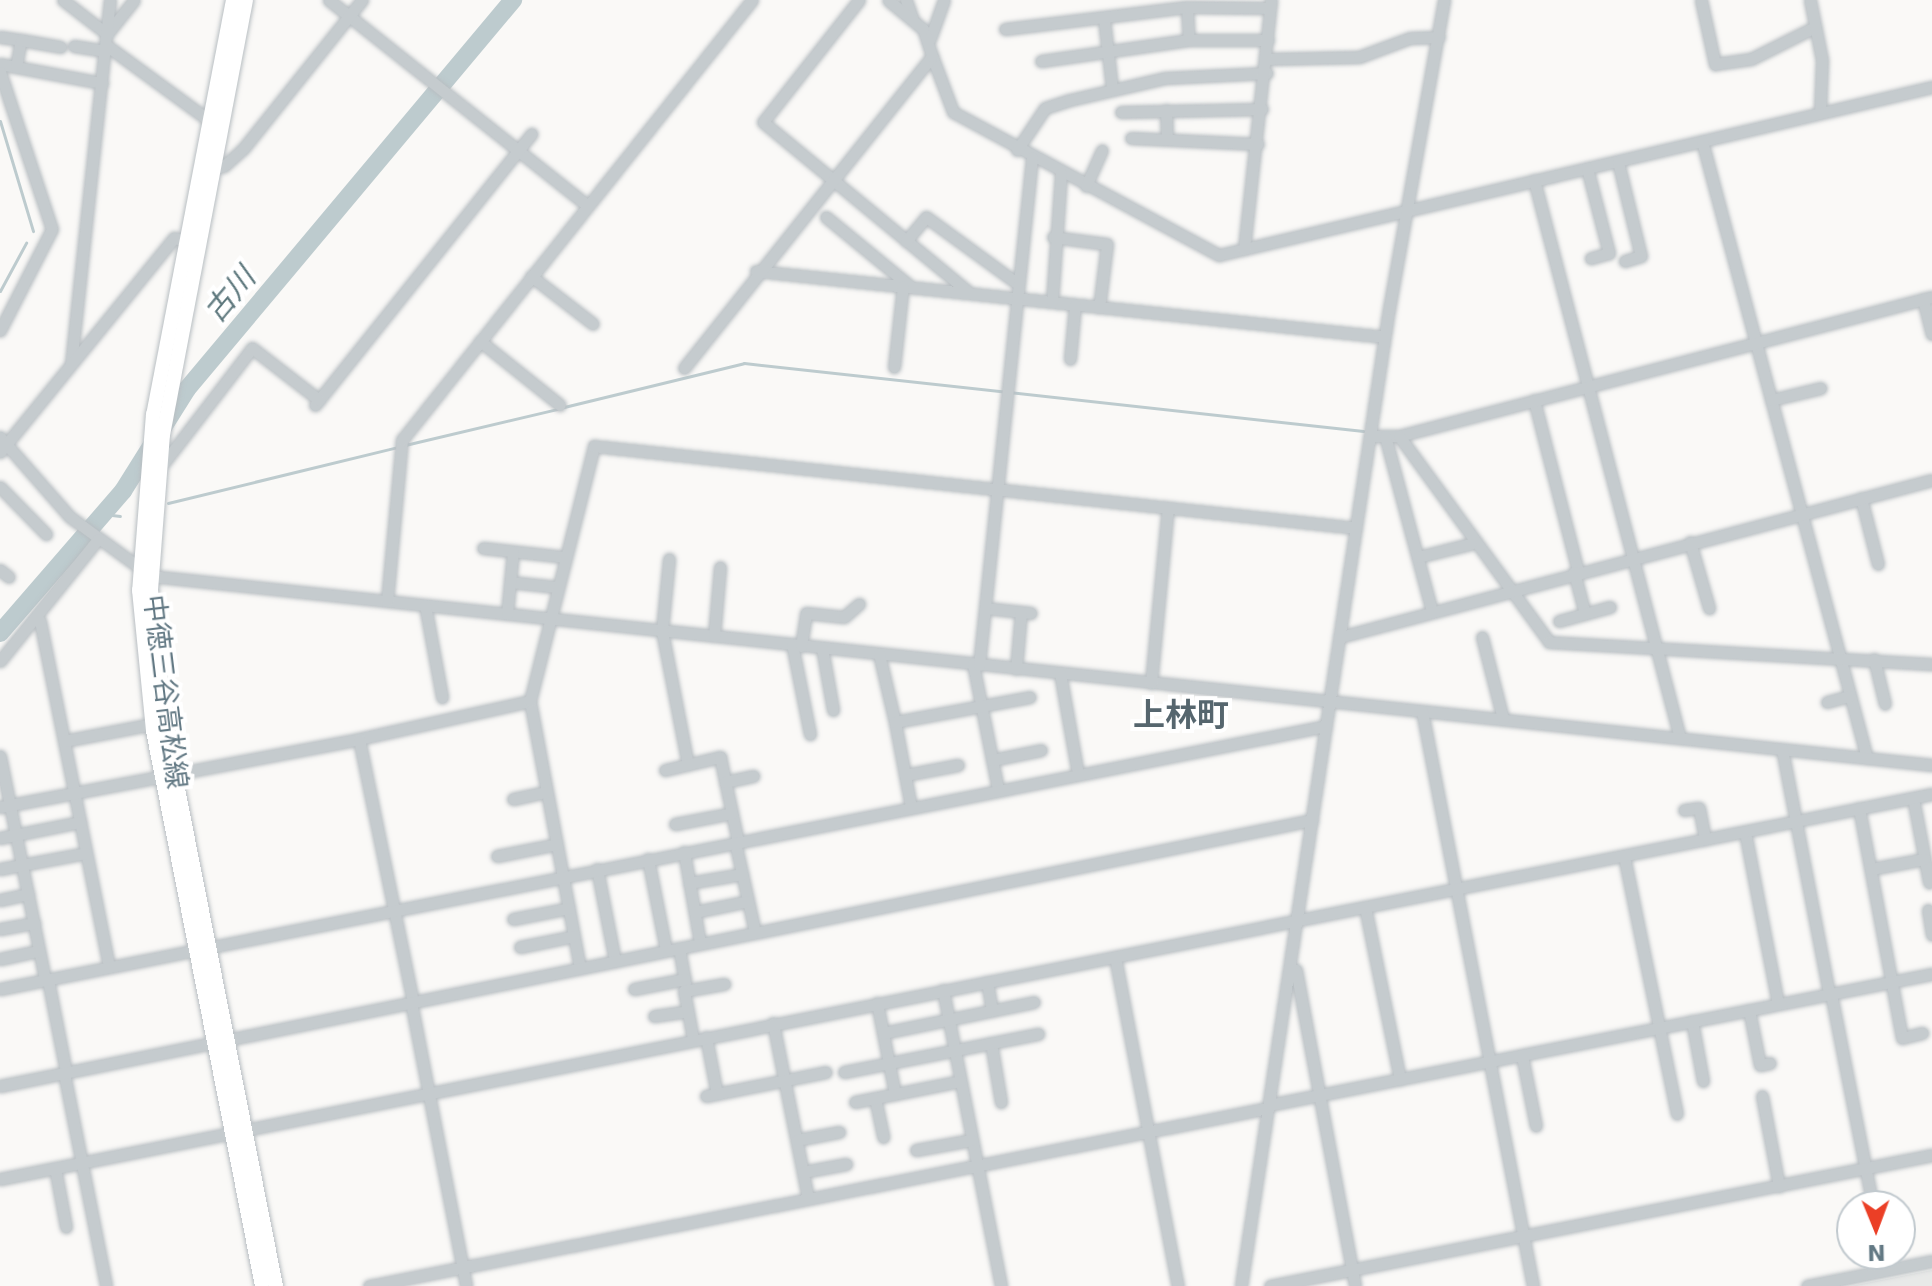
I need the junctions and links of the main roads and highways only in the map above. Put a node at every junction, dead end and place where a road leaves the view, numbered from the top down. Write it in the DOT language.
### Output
graph roads {
  1 [pos="233,0"];
  2 [pos="246,0"];
  3 [pos="207,168"];
  4 [pos="193,242"];
  5 [pos="145,573"];
  6 [pos="168,775"];
  7 [pos="239,1133"];
  8 [pos="262,1286"];
  9 [pos="276,1286"];
  1 -- 3 [label="main road, 中徳三谷高松線"];
  2 -- 3 [label="main road, 中徳三谷高松線"];
  3 -- 4 [label="main road, 中徳三谷高松線"];
  4 -- 5 [label="main road, 中徳三谷高松線"];
  4 -- 5 [label="main road, 中徳三谷高松線"];
  5 -- 6 [label="main road, 中徳三谷高松線"];
  5 -- 6 [label="main road, 中徳三谷高松線"];
  6 -- 7 [label="main road, 中徳三谷高松線"];
  7 -- 8 [label="main road, 中徳三谷高松線"];
  7 -- 9 [label="main road, 中徳三谷高松線"];
}
